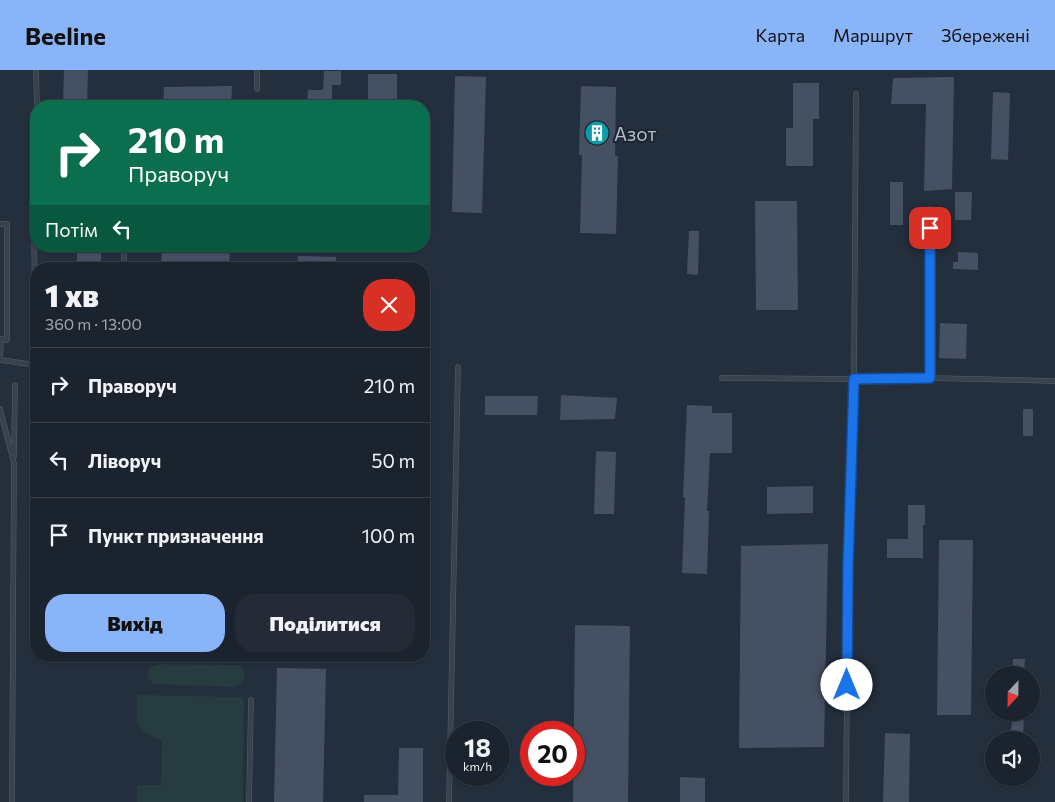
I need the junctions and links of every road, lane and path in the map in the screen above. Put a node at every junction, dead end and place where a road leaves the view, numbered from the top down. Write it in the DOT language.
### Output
graph roads {
  1 [pos="36,70"];
  2 [pos="257,70"];
  3 [pos="257,89"];
  4 [pos="856,94"];
  5 [pos="37,100"];
  6 [pos="930,209"];
  7 [pos="0,224"];
  8 [pos="0,360"];
  9 [pos="30,364"];
  10 [pos="458,367"];
  11 [pos="722,378"];
  12 [pos="930,378"];
  13 [pos="854,379"];
  14 [pos="1055,381"];
  15 [pos="15,385"];
  16 [pos="0,409"];
  17 [pos="14,464"];
  18 [pos="251,700"];
  19 [pos="12,802"];
  20 [pos="249,802"];
  21 [pos="449,802"];
  22 [pos="846,802"];
  1 -- 5 [label="lane"];
  2 -- 3 [label="lane"];
  4 -- 13 [label="lane"];
  6 -- 12 [label="lane"];
  7 -- 8 [label="lane"];
  8 -- 9 [label="lane"];
  10 -- 21 [label="lane"];
  11 -- 13 [label="lane"];
  12 -- 13 [label="lane"];
  12 -- 14 [label="lane"];
  13 -- 22 [label="lane"];
  15 -- 17 [label="lane"];
  16 -- 17 [label="lane"];
  17 -- 19 [label="lane"];
  18 -- 20 [label="lane"];
}
